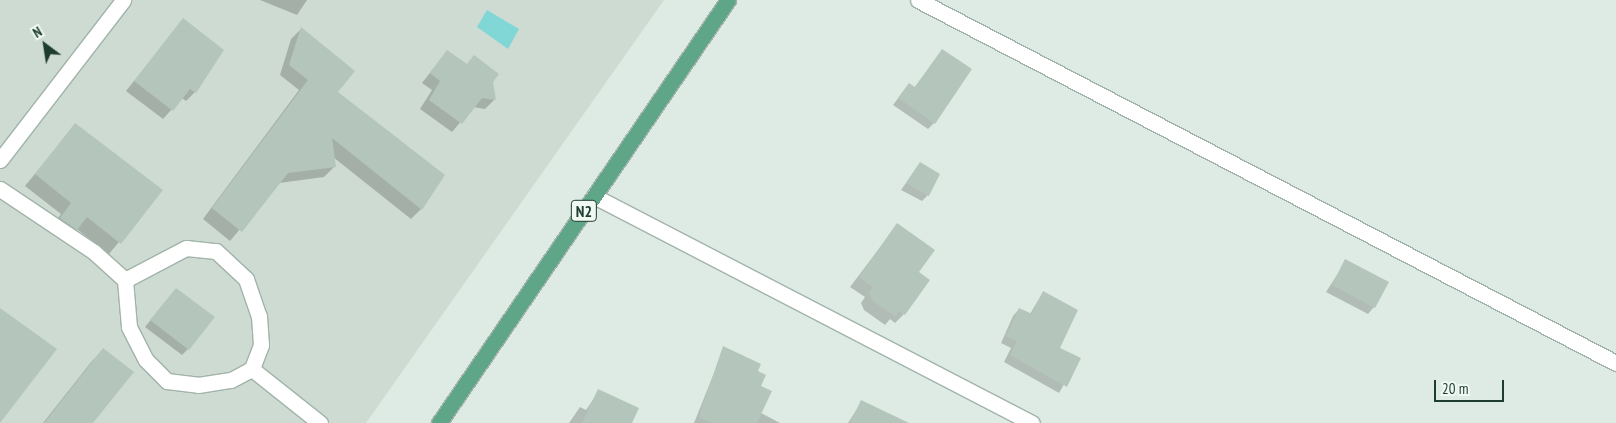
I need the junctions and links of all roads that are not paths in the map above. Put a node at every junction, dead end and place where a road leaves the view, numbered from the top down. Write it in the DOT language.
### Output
graph roads {
  1 [pos="123,0"];
  2 [pos="728,0"];
  3 [pos="918,0"];
  4 [pos="0,160"];
  5 [pos="0,189"];
  6 [pos="594,196"];
  7 [pos="125,280"];
  8 [pos="1616,363"];
  9 [pos="252,369"];
  10 [pos="320,423"];
  11 [pos="440,423"];
  12 [pos="1032,423"];
  1 -- 4 [label="street"];
  2 -- 6 [label="main road, N2"];
  3 -- 8 [label="street"];
  5 -- 7 [label="street"];
  6 -- 11 [label="main road, N2"];
  6 -- 12 [label="street"];
  7 -- 9 [label="street"];
  7 -- 9 [label="street"];
  9 -- 10 [label="street"];
}
